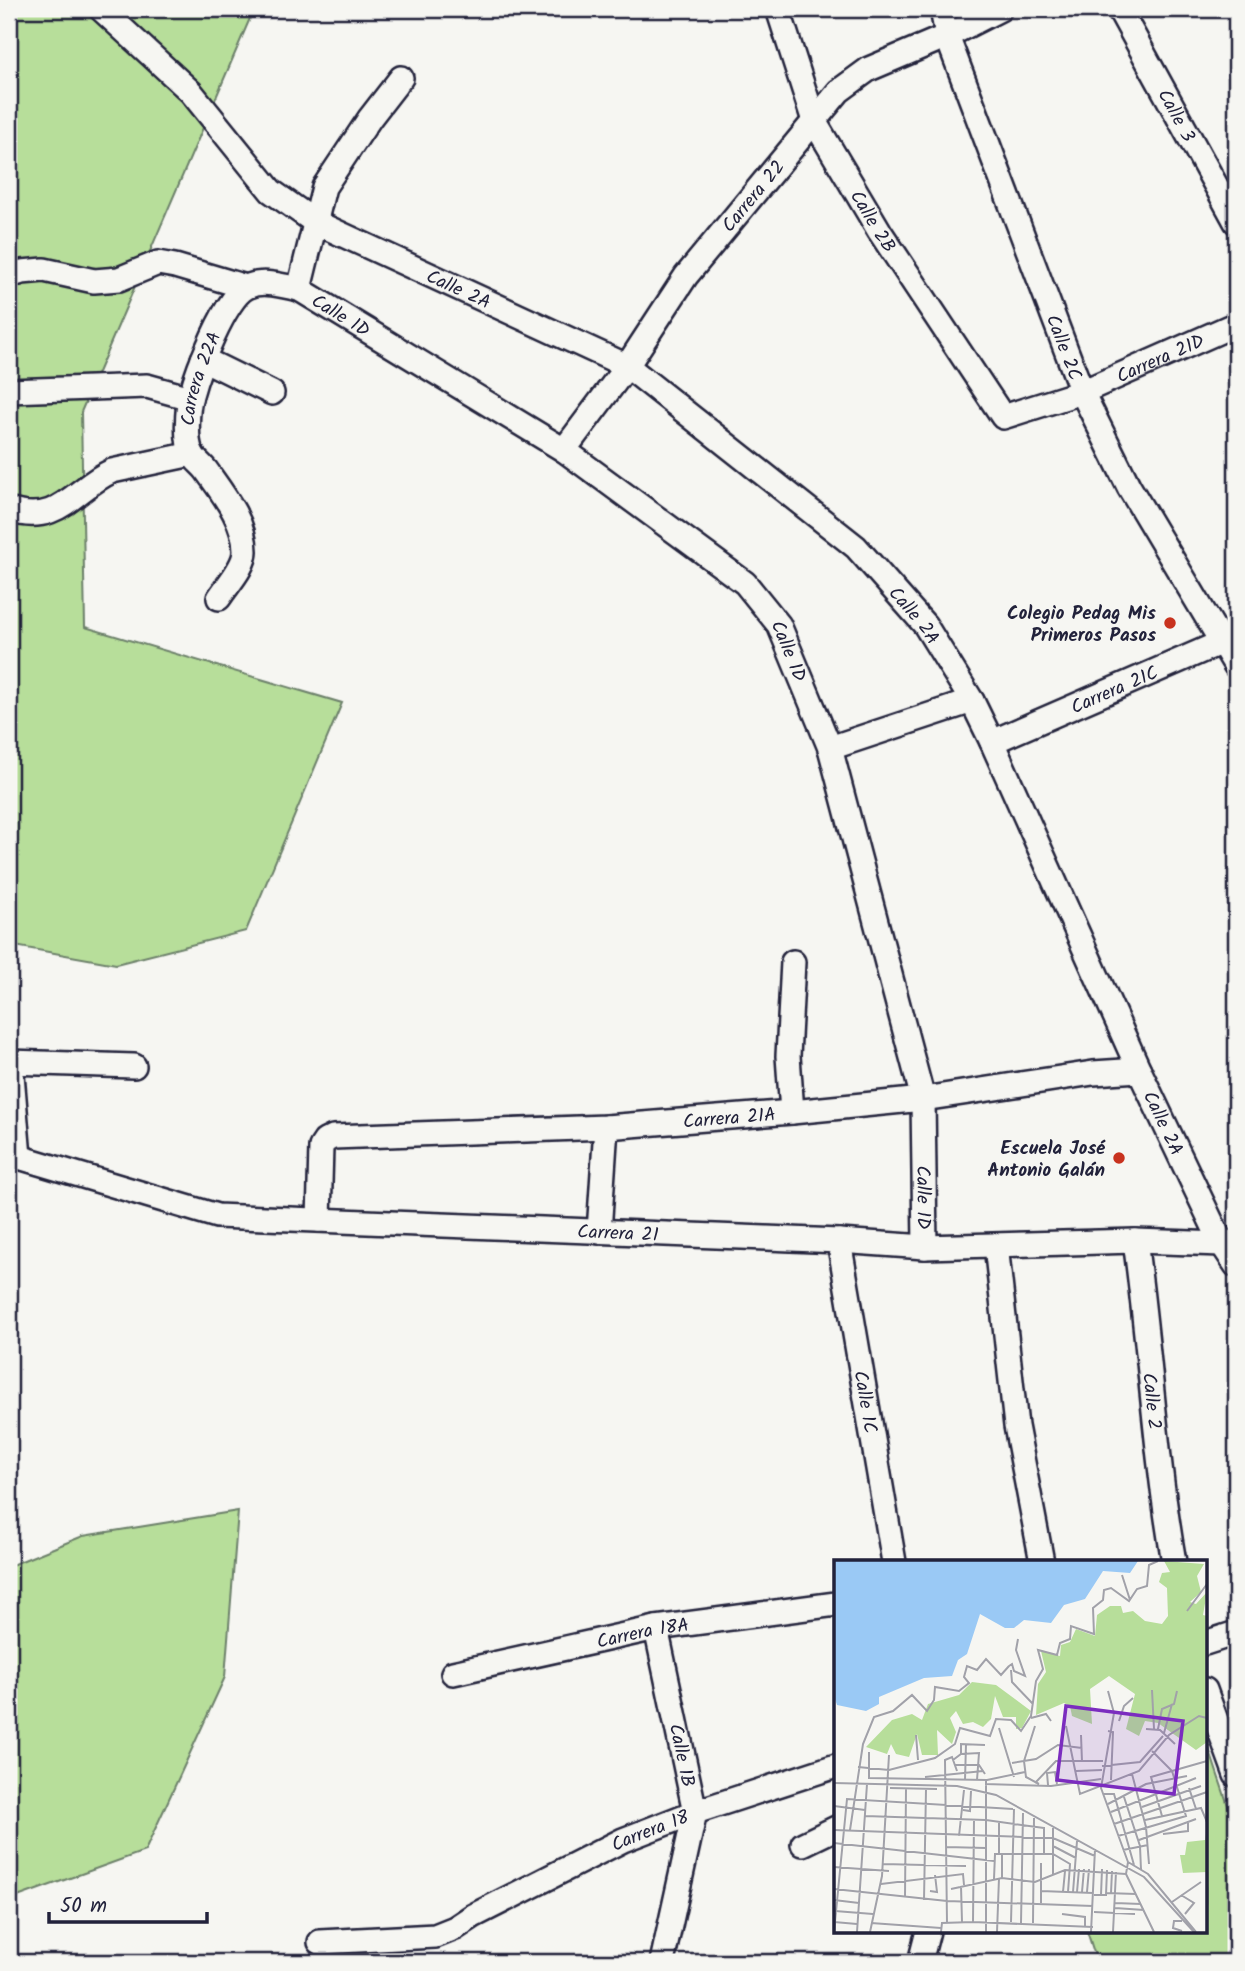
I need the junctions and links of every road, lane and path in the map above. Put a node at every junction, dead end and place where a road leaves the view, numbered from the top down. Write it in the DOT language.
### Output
graph roads {
  1 [pos="101,9"];
  2 [pos="778,9"];
  3 [pos="942,9"];
  4 [pos="1000,9"];
  5 [pos="1119,9"];
  6 [pos="947,36"];
  7 [pos="401,78"];
  8 [pos="814,121"];
  9 [pos="315,222"];
  10 [pos="1236,222"];
  11 [pos="9,276"];
  12 [pos="246,287"];
  13 [pos="299,289"];
  14 [pos="1236,324"];
  15 [pos="203,359"];
  16 [pos="627,366"];
  17 [pos="9,391"];
  18 [pos="1082,392"];
  19 [pos="272,393"];
  20 [pos="190,398"];
  21 [pos="1003,417"];
  22 [pos="565,450"];
  23 [pos="192,454"];
  24 [pos="9,510"];
  25 [pos="219,598"];
  26 [pos="1229,639"];
  27 [pos="1236,666"];
  28 [pos="972,701"];
  29 [pos="992,742"];
  30 [pos="830,748"];
  31 [pos="793,962"];
  32 [pos="10,1062"];
  33 [pos="134,1066"];
  34 [pos="1139,1070"];
  35 [pos="923,1099"];
  36 [pos="792,1112"];
  37 [pos="606,1127"];
  38 [pos="14,1157"];
  39 [pos="319,1220"];
  40 [pos="599,1232"];
  41 [pos="839,1241"];
  42 [pos="1135,1241"];
  43 [pos="1229,1243"];
  44 [pos="996,1245"];
  45 [pos="925,1247"];
  46 [pos="1236,1265"];
  47 [pos="894,1560"];
  48 [pos="1042,1560"];
  49 [pos="1174,1560"];
  50 [pos="834,1604"];
  51 [pos="656,1628"];
  52 [pos="1236,1633"];
  53 [pos="1206,1643"];
  54 [pos="453,1673"];
  55 [pos="1206,1693"];
  56 [pos="834,1766"];
  57 [pos="1236,1775"];
  58 [pos="695,1812"];
  59 [pos="834,1828"];
  60 [pos="803,1844"];
  61 [pos="928,1932"];
  62 [pos="320,1942"];
  63 [pos="662,1962"];
  64 [pos="920,1962"];
  1 -- 9 [label="street, Calle 2A"];
  2 -- 8 [label="street, Calle 2B"];
  3 -- 6 [label="street, Calle 2C"];
  4 -- 6 [label="street, Carrera 22"];
  5 -- 10 [label="street, Calle 3"];
  6 -- 8 [label="street, Carrera 22"];
  6 -- 18 [label="street, Calle 2C"];
  7 -- 9 [label="street"];
  8 -- 16 [label="street, Carrera 22"];
  8 -- 21 [label="street, Calle 2B"];
  9 -- 13 [label="street"];
  9 -- 16 [label="street, Calle 2A"];
  11 -- 12 [label="street"];
  12 -- 13 [label="street"];
  12 -- 15 [label="street, Carrera 22A"];
  13 -- 22 [label="street, Calle 1D"];
  14 -- 18 [label="street, Carrera 21D"];
  15 -- 19 [label="street"];
  15 -- 20 [label="street, Carrera 22A"];
  16 -- 22 [label="street, Carrera 22"];
  16 -- 28 [label="street, Calle 2A"];
  17 -- 20 [label="street"];
  18 -- 21 [label="street, Carrera 21D"];
  18 -- 26 [label="street, Calle 2C"];
  20 -- 23 [label="street, Carrera 22A"];
  22 -- 30 [label="street, Calle 1D"];
  23 -- 24 [label="street"];
  23 -- 25 [label="street, Carrera 22A"];
  26 -- 27 [label="street, Calle 2C"];
  26 -- 29 [label="street, Carrera 21C"];
  28 -- 29 [label="street, Calle 2A"];
  28 -- 30 [label="street"];
  29 -- 34 [label="street, Calle 2A"];
  30 -- 35 [label="street, Calle 1D"];
  31 -- 36 [label="street"];
  32 -- 33 [label="street"];
  32 -- 38 [label="street"];
  34 -- 35 [label="street, Carrera 21A"];
  34 -- 43 [label="street, Calle 2A"];
  35 -- 36 [label="street, Carrera 21A"];
  35 -- 45 [label="street, Calle 1D"];
  36 -- 37 [label="street, Carrera 21A"];
  37 -- 39 [label="street, Carrera 21A"];
  37 -- 40 [label="street"];
  38 -- 39 [label="street, Carrera 21"];
  39 -- 40 [label="street, Carrera 21"];
  40 -- 41 [label="street, Carrera 21"];
  41 -- 45 [label="street, Carrera 21"];
  41 -- 47 [label="street, Calle 1C"];
  42 -- 43 [label="street, Carrera 21"];
  42 -- 44 [label="street, Carrera 21"];
  42 -- 49 [label="street, Calle 2"];
  43 -- 46 [label="street, Calle 2A"];
  44 -- 45 [label="street, Carrera 21"];
  44 -- 48 [label="street"];
  50 -- 51 [label="street, Carrera 18A"];
  51 -- 54 [label="street, Carrera 18A"];
  51 -- 58 [label="street, Calle 1B"];
  52 -- 53 [label="street"];
  55 -- 57 [label="street"];
  56 -- 58 [label="street, Carrera 18"];
  58 -- 62 [label="street, Carrera 18"];
  58 -- 63 [label="street, Calle 1B"];
  59 -- 60 [label="street"];
  61 -- 64 [label="street"];
}
